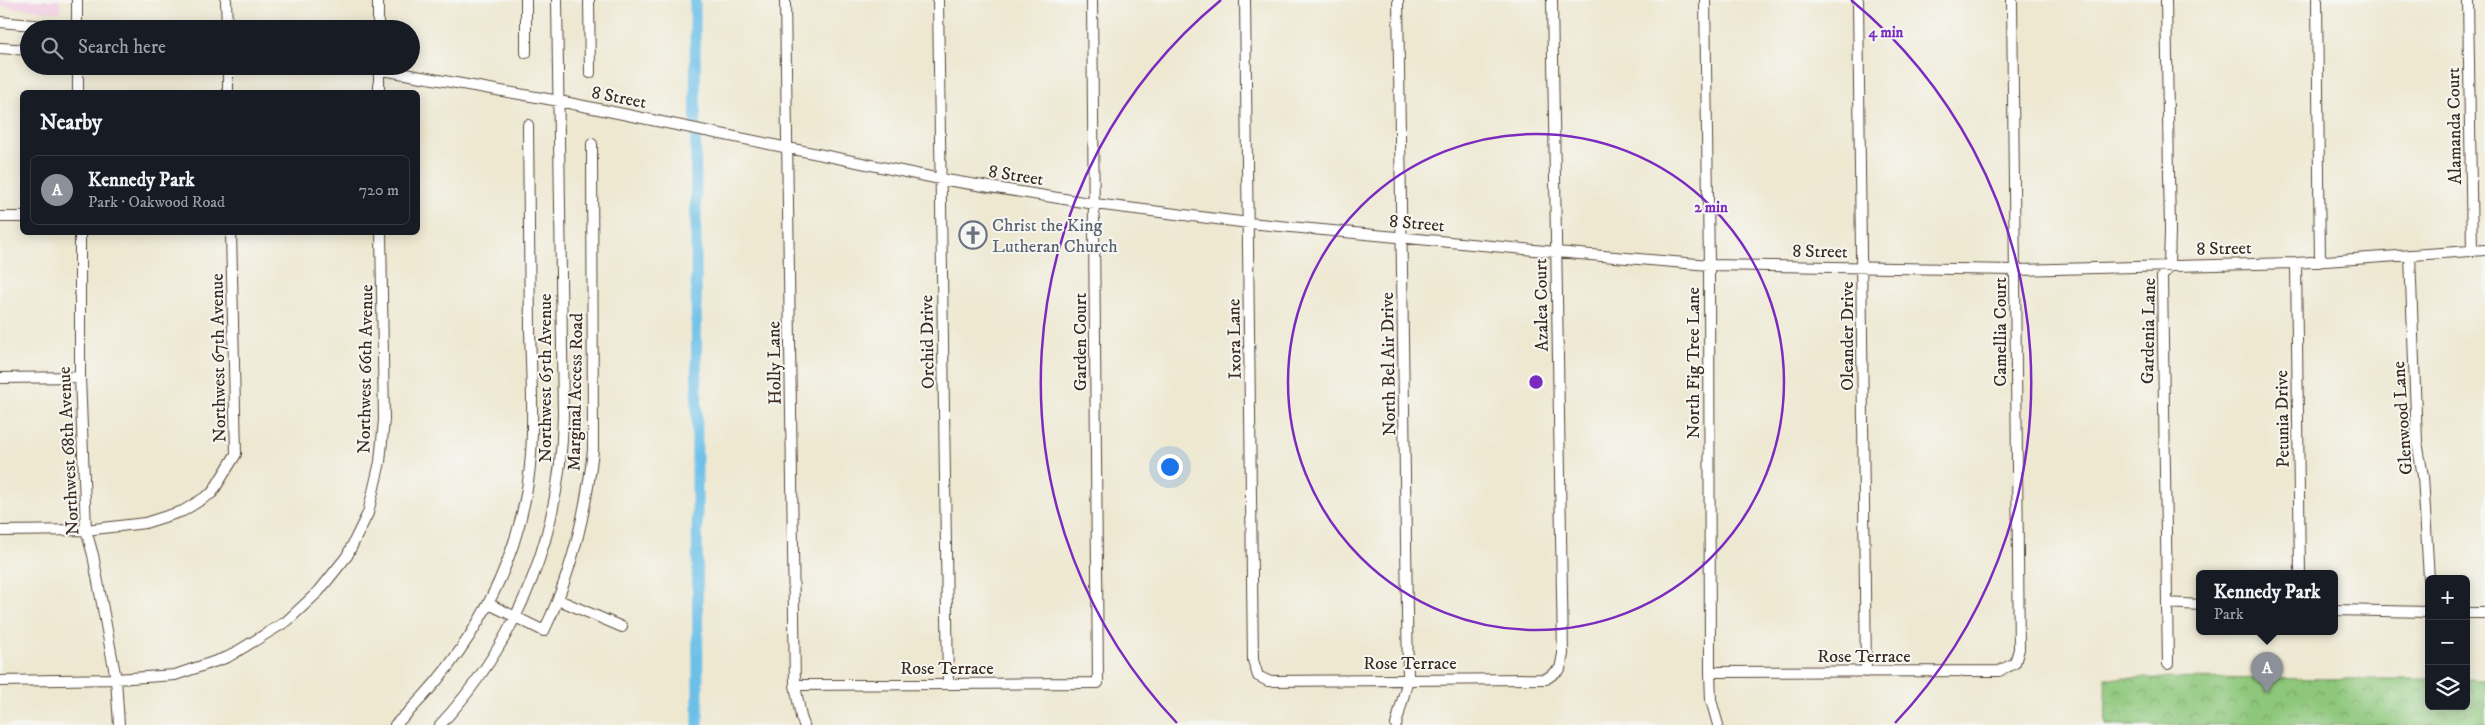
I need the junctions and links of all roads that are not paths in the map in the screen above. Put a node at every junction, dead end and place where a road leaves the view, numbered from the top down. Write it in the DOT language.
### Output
graph roads {
  1 [pos="77,0"];
  2 [pos="226,0"];
  3 [pos="378,0"];
  4 [pos="526,0"];
  5 [pos="557,0"];
  6 [pos="589,0"];
  7 [pos="785,0"];
  8 [pos="938,0"];
  9 [pos="1092,0"];
  10 [pos="1245,0"];
  11 [pos="1398,0"];
  12 [pos="1552,0"];
  13 [pos="1705,0"];
  14 [pos="1858,0"];
  15 [pos="2012,0"];
  16 [pos="2166,0"];
  17 [pos="2317,0"];
  18 [pos="2468,0"];
  19 [pos="77,20"];
  20 [pos="227,20"];
  21 [pos="378,20"];
  22 [pos="0,22"];
  23 [pos="20,24"];
  24 [pos="0,48"];
  25 [pos="20,49"];
  26 [pos="526,52"];
  27 [pos="590,73"];
  28 [pos="78,75"];
  29 [pos="228,75"];
  30 [pos="379,75"];
  31 [pos="417,75"];
  32 [pos="78,90"];
  33 [pos="228,90"];
  34 [pos="379,90"];
  35 [pos="558,101"];
  36 [pos="528,125"];
  37 [pos="592,144"];
  38 [pos="786,148"];
  39 [pos="940,179"];
  40 [pos="1095,204"];
  41 [pos="0,217"];
  42 [pos="20,217"];
  43 [pos="1249,223"];
  44 [pos="80,235"];
  45 [pos="231,235"];
  46 [pos="381,235"];
  47 [pos="1402,238"];
  48 [pos="2485,250"];
  49 [pos="2472,251"];
  50 [pos="1556,252"];
  51 [pos="2410,255"];
  52 [pos="2320,262"];
  53 [pos="2296,263"];
  54 [pos="2169,264"];
  55 [pos="1709,265"];
  56 [pos="1863,268"];
  57 [pos="2016,270"];
  58 [pos="80,377"];
  59 [pos="0,378"];
  60 [pos="86,530"];
  61 [pos="0,531"];
  62 [pos="2300,570"];
  63 [pos="2429,575"];
  64 [pos="559,600"];
  65 [pos="2167,603"];
  66 [pos="489,604"];
  67 [pos="2196,605"];
  68 [pos="2338,610"];
  69 [pos="2425,612"];
  70 [pos="2470,613"];
  71 [pos="2485,613"];
  72 [pos="514,617"];
  73 [pos="622,627"];
  74 [pos="2015,663"];
  75 [pos="2168,664"];
  76 [pos="1560,669"];
  77 [pos="1710,672"];
  78 [pos="1866,672"];
  79 [pos="1258,676"];
  80 [pos="116,679"];
  81 [pos="1408,679"];
  82 [pos="0,681"];
  83 [pos="1098,683"];
  84 [pos="948,684"];
  85 [pos="795,685"];
  86 [pos="119,725"];
  87 [pos="395,725"];
  88 [pos="440,725"];
  89 [pos="804,725"];
  90 [pos="1396,725"];
  91 [pos="1718,725"];
  1 -- 19 [label="street"];
  2 -- 20 [label="street"];
  3 -- 21 [label="street"];
  4 -- 26 [label="street"];
  5 -- 35 [label="street, Northwest 65th Avenue"];
  6 -- 27 [label="street"];
  7 -- 38 [label="street, Holly Lane"];
  8 -- 39 [label="street, Orchid Drive"];
  9 -- 40 [label="street, Garden Court"];
  10 -- 43 [label="street, Ixora Lane"];
  11 -- 47 [label="street, North Bel Air Drive"];
  12 -- 50 [label="street, Azalea Court"];
  13 -- 55 [label="street, North Fig Tree Lane"];
  14 -- 56 [label="street, Oleander Drive"];
  15 -- 57 [label="street, Camellia Court"];
  16 -- 54 [label="street, Gardenia Lane"];
  17 -- 52 [label="street"];
  18 -- 49 [label="street, Alamanda Court"];
  22 -- 23 [label="street"];
  24 -- 25 [label="street"];
  28 -- 32 [label="street"];
  29 -- 33 [label="street"];
  30 -- 34 [label="street"];
  31 -- 35 [label="street, 8 Street"];
  35 -- 38 [label="street, 8 Street"];
  35 -- 72 [label="street, Northwest 65th Avenue"];
  36 -- 66 [label="street"];
  37 -- 64 [label="street, Marginal Access Road"];
  38 -- 39 [label="street, 8 Street"];
  38 -- 85 [label="street, Holly Lane"];
  39 -- 40 [label="street, 8 Street"];
  39 -- 84 [label="street, Orchid Drive"];
  40 -- 43 [label="street, 8 Street"];
  40 -- 83 [label="street, Garden Court"];
  41 -- 42 [label="street"];
  43 -- 47 [label="street, 8 Street"];
  43 -- 79 [label="street, Ixora Lane"];
  44 -- 58 [label="street, Northwest 68th Avenue"];
  45 -- 60 [label="street, Northwest 67th Avenue"];
  46 -- 80 [label="street, Northwest 66th Avenue"];
  47 -- 50 [label="street, 8 Street"];
  47 -- 81 [label="street, North Bel Air Drive"];
  48 -- 49 [label="street, 8 Street"];
  49 -- 51 [label="street, 8 Street"];
  50 -- 55 [label="street, 8 Street"];
  50 -- 76 [label="street, Azalea Court"];
  51 -- 52 [label="street, 8 Street"];
  51 -- 63 [label="street, Glenwood Lane"];
  52 -- 53 [label="street, 8 Street"];
  53 -- 54 [label="street, 8 Street"];
  53 -- 62 [label="street, Petunia Drive"];
  54 -- 57 [label="street, 8 Street"];
  54 -- 65 [label="street, Gardenia Lane"];
  55 -- 56 [label="street, 8 Street"];
  55 -- 77 [label="street, North Fig Tree Lane"];
  56 -- 57 [label="street, 8 Street"];
  56 -- 78 [label="street, Oleander Drive"];
  57 -- 74 [label="street, Camellia Court"];
  58 -- 59 [label="street"];
  58 -- 60 [label="street, Northwest 68th Avenue"];
  60 -- 61 [label="street, Northwest 67th Avenue"];
  60 -- 80 [label="street, Northwest 68th Avenue"];
  64 -- 72 [label="street, Marginal Access Road"];
  64 -- 73 [label="street"];
  65 -- 67 [label="street"];
  65 -- 75 [label="street, Gardenia Lane"];
  66 -- 72 [label="street, Marginal Access Road"];
  66 -- 87 [label="street"];
  68 -- 69 [label="street"];
  70 -- 71 [label="street"];
  72 -- 88 [label="street, Northwest 65th Avenue"];
  74 -- 78 [label="street, Rose Terrace"];
  76 -- 81 [label="street, Rose Terrace"];
  77 -- 78 [label="street, Rose Terrace"];
  77 -- 91 [label="street, North Fig Tree Lane"];
  79 -- 81 [label="street, Rose Terrace"];
  80 -- 82 [label="street, Northwest 66th Avenue"];
  80 -- 86 [label="street, Northwest 68th Avenue"];
  81 -- 90 [label="street, North Bel Air Drive"];
  83 -- 84 [label="street, Rose Terrace"];
  84 -- 85 [label="street, Rose Terrace"];
  85 -- 89 [label="street, Holly Lane"];
}
